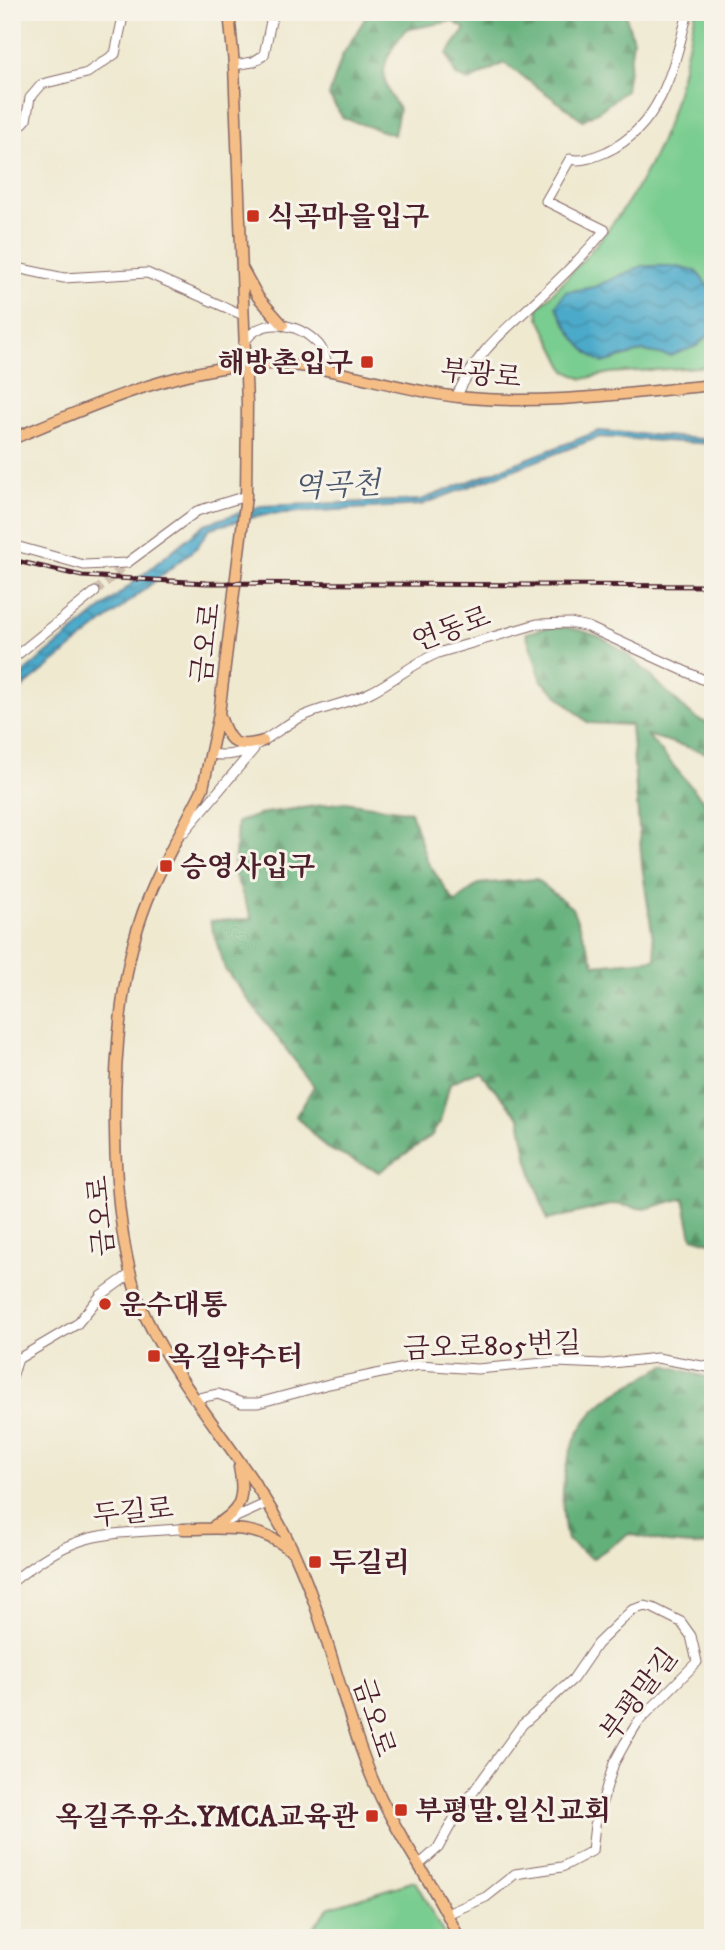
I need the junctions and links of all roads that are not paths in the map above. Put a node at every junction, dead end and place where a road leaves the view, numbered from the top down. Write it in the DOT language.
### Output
graph roads {
  1 [pos="124,12"];
  2 [pos="229,12"];
  3 [pos="276,12"];
  4 [pos="688,12"];
  5 [pos="234,65"];
  6 [pos="12,135"];
  7 [pos="12,267"];
  8 [pos="242,267"];
  9 [pos="243,315"];
  10 [pos="283,325"];
  11 [pos="244,344"];
  12 [pos="246,365"];
  13 [pos="328,369"];
  14 [pos="713,385"];
  15 [pos="456,397"];
  16 [pos="12,439"];
  17 [pos="246,498"];
  18 [pos="12,545"];
  19 [pos="95,592"];
  20 [pos="12,659"];
  21 [pos="713,684"];
  22 [pos="219,713"];
  23 [pos="263,741"];
  24 [pos="212,754"];
  25 [pos="176,842"];
  26 [pos="129,1275"];
  27 [pos="713,1368"];
  28 [pos="12,1377"];
  29 [pos="194,1399"];
  30 [pos="237,1461"];
  31 [pos="267,1503"];
  32 [pos="215,1525"];
  33 [pos="183,1529"];
  34 [pos="295,1554"];
  35 [pos="12,1581"];
  36 [pos="419,1864"];
  37 [pos="447,1914"];
  38 [pos="459,1938"];
  1 -- 6 [label="street"];
  2 -- 5 [label="main road"];
  3 -- 5 [label="street"];
  4 -- 15 [label="street"];
  5 -- 8 [label="main road"];
  7 -- 9 [label="street"];
  8 -- 9 [label="main road"];
  8 -- 10 [label="main road"];
  9 -- 11 [label="main road"];
  10 -- 11 [label="street"];
  10 -- 13 [label="street"];
  11 -- 12 [label="main road"];
  12 -- 13 [label="main road, 부광로"];
  12 -- 16 [label="main road, 부광로"];
  12 -- 17 [label="main road"];
  13 -- 15 [label="main road, 부광로"];
  14 -- 15 [label="main road, 부광로"];
  17 -- 18 [label="street"];
  17 -- 22 [label="main road, 금오로"];
  19 -- 20 [label="street"];
  21 -- 23 [label="street, 연동로"];
  22 -- 23 [label="main road"];
  22 -- 24 [label="main road, 금오로"];
  23 -- 24 [label="street, 연동로"];
  23 -- 25 [label="street"];
  24 -- 25 [label="main road, 금오로"];
  25 -- 26 [label="main road, 금오로"];
  26 -- 28 [label="street"];
  26 -- 29 [label="main road, 금오로"];
  27 -- 29 [label="street, 금오로805번길"];
  29 -- 30 [label="main road, 금오로"];
  30 -- 31 [label="main road, 금오로"];
  30 -- 32 [label="main road"];
  31 -- 32 [label="street, 두길로"];
  31 -- 34 [label="main road, 금오로"];
  32 -- 33 [label="street, 두길로"];
  33 -- 34 [label="main road"];
  33 -- 35 [label="street, 두길로"];
  34 -- 36 [label="main road, 금오로"];
  36 -- 37 [label="main road, 금오로"];
  36 -- 37 [label="street, 부평말길"];
  37 -- 38 [label="main road, 금오로"];
}
